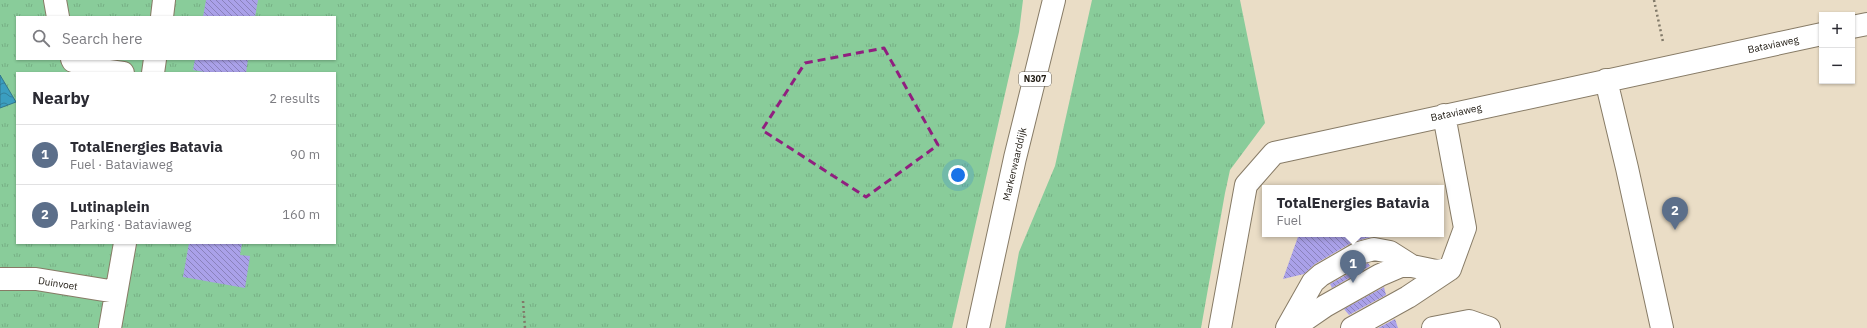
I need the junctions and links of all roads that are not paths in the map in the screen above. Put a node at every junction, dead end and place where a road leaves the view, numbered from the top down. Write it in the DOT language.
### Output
graph roads {
  1 [pos="55,0"];
  2 [pos="164,0"];
  3 [pos="1054,0"];
  4 [pos="58,16"];
  5 [pos="162,16"];
  6 [pos="1867,24"];
  7 [pos="1855,26"];
  8 [pos="1819,35"];
  9 [pos="72,60"];
  10 [pos="155,60"];
  11 [pos="116,72"];
  12 [pos="153,72"];
  13 [pos="1606,80"];
  14 [pos="1444,115"];
  15 [pos="1451,155"];
  16 [pos="1444,185"];
  17 [pos="1400,238"];
  18 [pos="125,244"];
  19 [pos="1374,249"];
  20 [pos="1412,266"];
  21 [pos="1450,269"];
  22 [pos="0,279"];
  23 [pos="116,292"];
  24 [pos="110,328"];
  25 [pos="978,328"];
  26 [pos="1220,328"];
  27 [pos="1287,328"];
  28 [pos="1293,328"];
  29 [pos="1352,328"];
  30 [pos="1433,328"];
  31 [pos="1489,328"];
  32 [pos="1662,328"];
  1 -- 4 [label="street"];
  2 -- 5 [label="street"];
  3 -- 25 [label="street, Markerwaarddijk / N307"];
  6 -- 7 [label="street"];
  8 -- 13 [label="street, Bataviaweg"];
  9 -- 11 [label="street"];
  10 -- 12 [label="street"];
  13 -- 14 [label="street, Bataviaweg"];
  13 -- 32 [label="street"];
  14 -- 15 [label="street"];
  14 -- 26 [label="street, Bataviaweg"];
  15 -- 16 [label="street"];
  15 -- 21 [label="street"];
  17 -- 19 [label="street"];
  18 -- 23 [label="street"];
  19 -- 20 [label="street"];
  19 -- 27 [label="street"];
  20 -- 21 [label="street"];
  20 -- 28 [label="street"];
  21 -- 29 [label="street"];
  22 -- 23 [label="street, Duinvoet"];
  23 -- 24 [label="street"];
  30 -- 31 [label="street"];
}
